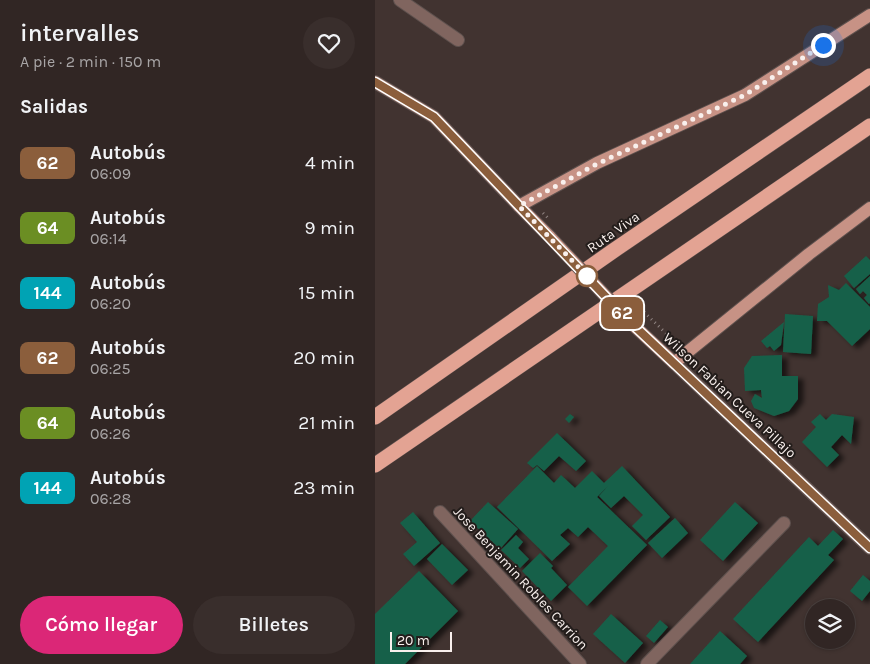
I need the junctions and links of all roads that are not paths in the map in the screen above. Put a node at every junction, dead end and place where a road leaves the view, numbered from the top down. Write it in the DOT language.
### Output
graph roads {
  1 [pos="399,0"];
  2 [pos="870,15"];
  3 [pos="458,40"];
  4 [pos="870,76"];
  5 [pos="375,82"];
  6 [pos="870,126"];
  7 [pos="519,206"];
  8 [pos="870,208"];
  9 [pos="674,363"];
  10 [pos="375,417"];
  11 [pos="375,465"];
  12 [pos="440,512"];
  13 [pos="784,523"];
  14 [pos="870,548"];
  15 [pos="580,664"];
  16 [pos="647,664"];
  1 -- 3 [label="street"];
  2 -- 7 [label="main road"];
  4 -- 10 [label="highway, Ruta Viva"];
  5 -- 7 [label="main road, Wilson Fabian Cueva Pillajo"];
  6 -- 11 [label="highway"];
  7 -- 9 [label="main road, Wilson Fabian Cueva Pillajo, bridge"];
  8 -- 9 [label="main road"];
  9 -- 14 [label="street, Wilson Fabian Cueva Pillajo"];
  12 -- 15 [label="street, Jose Benjamin Robles Carrion"];
  13 -- 16 [label="street"];
}
